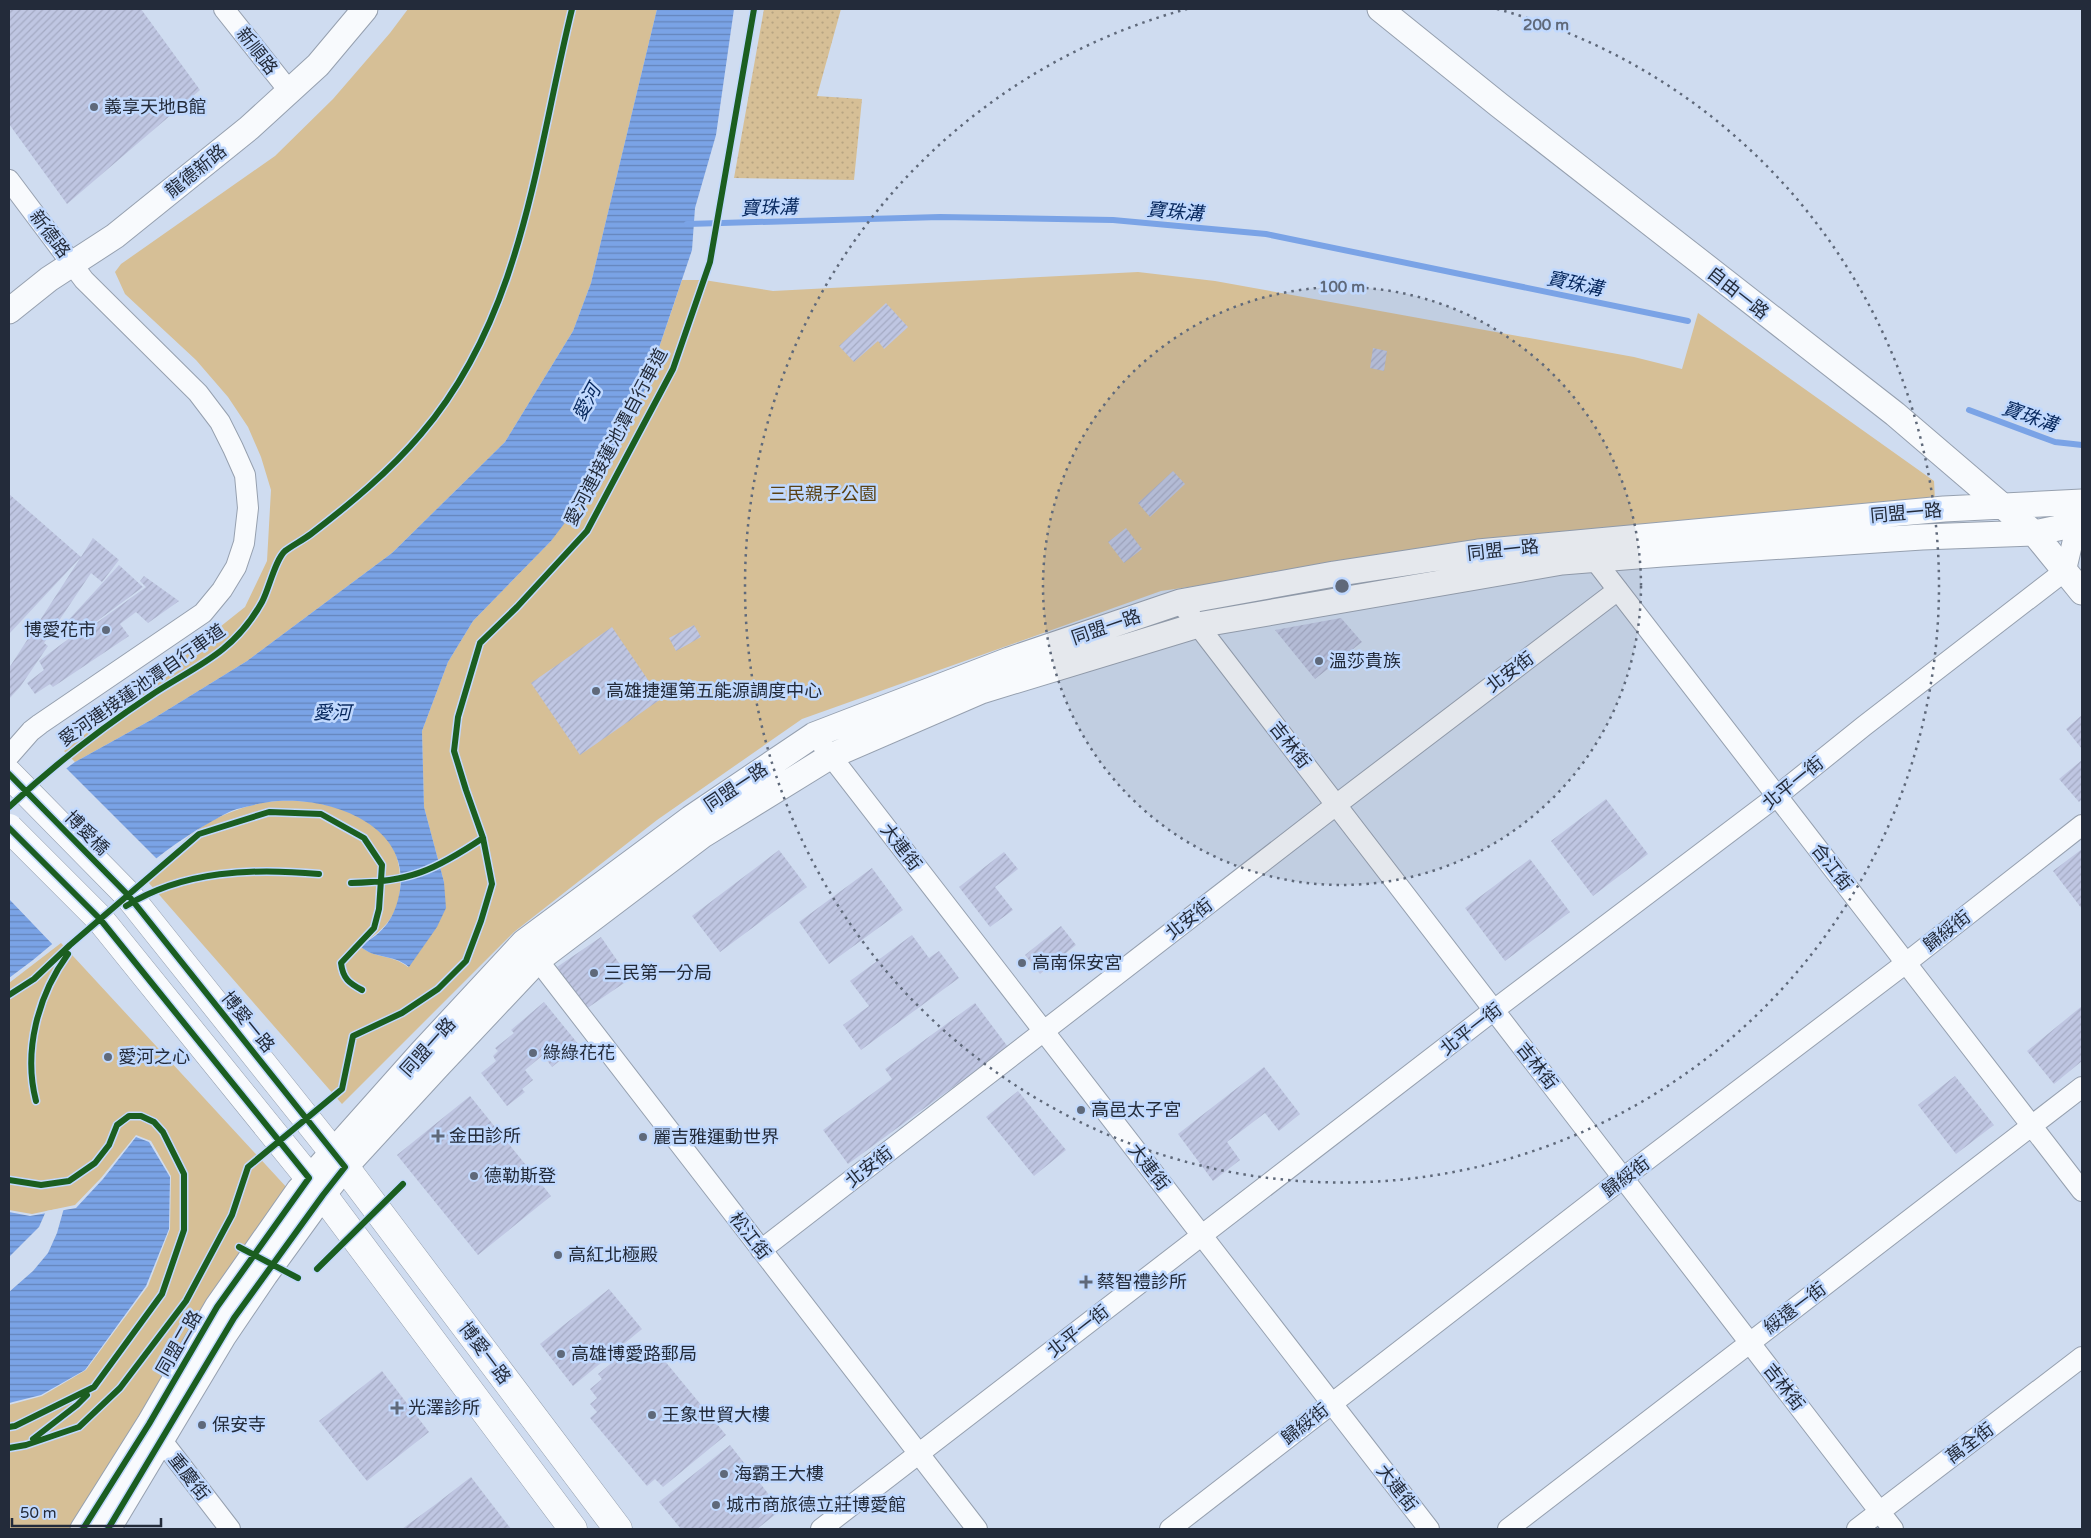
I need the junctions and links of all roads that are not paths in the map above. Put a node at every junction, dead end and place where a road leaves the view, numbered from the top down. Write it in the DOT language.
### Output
graph roads {
  1 [pos="224,9"];
  2 [pos="365,9"];
  3 [pos="1380,9"];
  4 [pos="290,92"];
  5 [pos="9,180"];
  6 [pos="73,264"];
  7 [pos="9,311"];
  8 [pos="2003,506"];
  9 [pos="2079,513"];
  10 [pos="2034,533"];
  11 [pos="1587,551"];
  12 [pos="2066,570"];
  13 [pos="1618,590"];
  14 [pos="2082,592"];
  15 [pos="1180,602"];
  16 [pos="1198,625"];
  17 [pos="814,735"];
  18 [pos="9,756"];
  19 [pos="832,756"];
  20 [pos="17,783"];
  21 [pos="1777,796"];
  22 [pos="1336,805"];
  23 [pos="2082,825"];
  24 [pos="9,828"];
  25 [pos="128,895"];
  26 [pos="531,951"];
  27 [pos="1906,963"];
  28 [pos="1494,1010"];
  29 [pos="1044,1031"];
  30 [pos="2082,1088"];
  31 [pos="2032,1126"];
  32 [pos="339,1159"];
  33 [pos="1623,1178"];
  34 [pos="316,1186"];
  35 [pos="2082,1191"];
  36 [pos="1202,1236"];
  37 [pos="762,1250"];
  38 [pos="1750,1342"];
  39 [pos="2082,1358"];
  40 [pos="1332,1404"];
  41 [pos="155,1432"];
  42 [pos="918,1454"];
  43 [pos="1880,1512"];
  44 [pos="83,1529"];
  45 [pos="108,1529"];
  46 [pos="230,1529"];
  47 [pos="573,1529"];
  48 [pos="618,1529"];
  49 [pos="821,1529"];
  50 [pos="977,1529"];
  51 [pos="1170,1529"];
  52 [pos="1429,1529"];
  53 [pos="1508,1529"];
  54 [pos="1857,1529"];
  55 [pos="1893,1529"];
  1 -- 4 [label="street, 新順路"];
  2 -- 4 [label="street, 龍德新路"];
  3 -- 8 [label="street, 自由一路"];
  4 -- 6 [label="street, 龍德新路"];
  5 -- 6 [label="street, 新德路"];
  6 -- 7 [label="street, 龍德新路"];
  6 -- 18 [label="street, 新德路"];
  8 -- 9 [label="street, 同盟一路"];
  8 -- 10 [label="street, 自由一路"];
  8 -- 11 [label="street, 同盟一路"];
  9 -- 10 [label="street, 同盟一路"];
  9 -- 12 [label="street"];
  10 -- 11 [label="street, 同盟一路"];
  10 -- 12 [label="street, 自由一路"];
  11 -- 13 [label="street, 合江街"];
  11 -- 15 [label="street, 同盟一路"];
  11 -- 16 [label="street, 同盟一路"];
  12 -- 14 [label="street, 自由一路"];
  12 -- 21 [label="street, 北平一街"];
  13 -- 21 [label="street, 合江街"];
  13 -- 22 [label="street, 北安街"];
  15 -- 16 [label="street, 吉林街"];
  15 -- 17 [label="street, 同盟一路"];
  16 -- 19 [label="street, 同盟一路"];
  16 -- 22 [label="street, 吉林街"];
  17 -- 19 [label="street, 大連街"];
  17 -- 26 [label="street, 同盟一路"];
  19 -- 26 [label="street, 同盟一路"];
  19 -- 29 [label="street, 大連街"];
  20 -- 25 [label="main road, 博愛橋"];
  21 -- 27 [label="street, 合江街"];
  21 -- 28 [label="street, 北平一街"];
  22 -- 28 [label="street, 吉林街"];
  22 -- 29 [label="street, 北安街"];
  23 -- 27 [label="street, 歸綏街"];
  24 -- 34 [label="main road, 博愛一路, bridge"];
  25 -- 32 [label="main road, 博愛一路"];
  26 -- 32 [label="street, 同盟一路"];
  26 -- 37 [label="street, 松江街"];
  27 -- 31 [label="street, 合江街"];
  27 -- 33 [label="street, 歸綏街"];
  28 -- 33 [label="street, 吉林街"];
  28 -- 36 [label="street, 北平一街"];
  29 -- 36 [label="street, 大連街"];
  29 -- 37 [label="street, 北安街"];
  30 -- 31 [label="street, 綏遠一街"];
  31 -- 35 [label="street, 合江街"];
  31 -- 38 [label="street, 綏遠一街"];
  32 -- 34 [label="street, 同盟一路"];
  32 -- 48 [label="main road, 博愛一路"];
  33 -- 38 [label="street, 吉林街"];
  33 -- 40 [label="street, 歸綏街"];
  34 -- 41 [label="street, 同盟二路"];
  34 -- 47 [label="main road, 博愛一路"];
  36 -- 40 [label="street, 大連街"];
  36 -- 42 [label="street, 北平一街"];
  37 -- 42 [label="street, 松江街"];
  38 -- 43 [label="street, 吉林街"];
  38 -- 53 [label="street, 綏遠一街"];
  39 -- 43 [label="street, 萬全街"];
  40 -- 51 [label="street, 歸綏街"];
  40 -- 52 [label="street, 大連街"];
  41 -- 44 [label="street, 同盟二路"];
  41 -- 45 [label="street, 同盟二路"];
  41 -- 46 [label="street, 重慶街"];
  42 -- 49 [label="street, 北平一街"];
  42 -- 50 [label="street, 松江街"];
  43 -- 54 [label="street, 萬全街"];
  43 -- 55 [label="street, 吉林街"];
}
